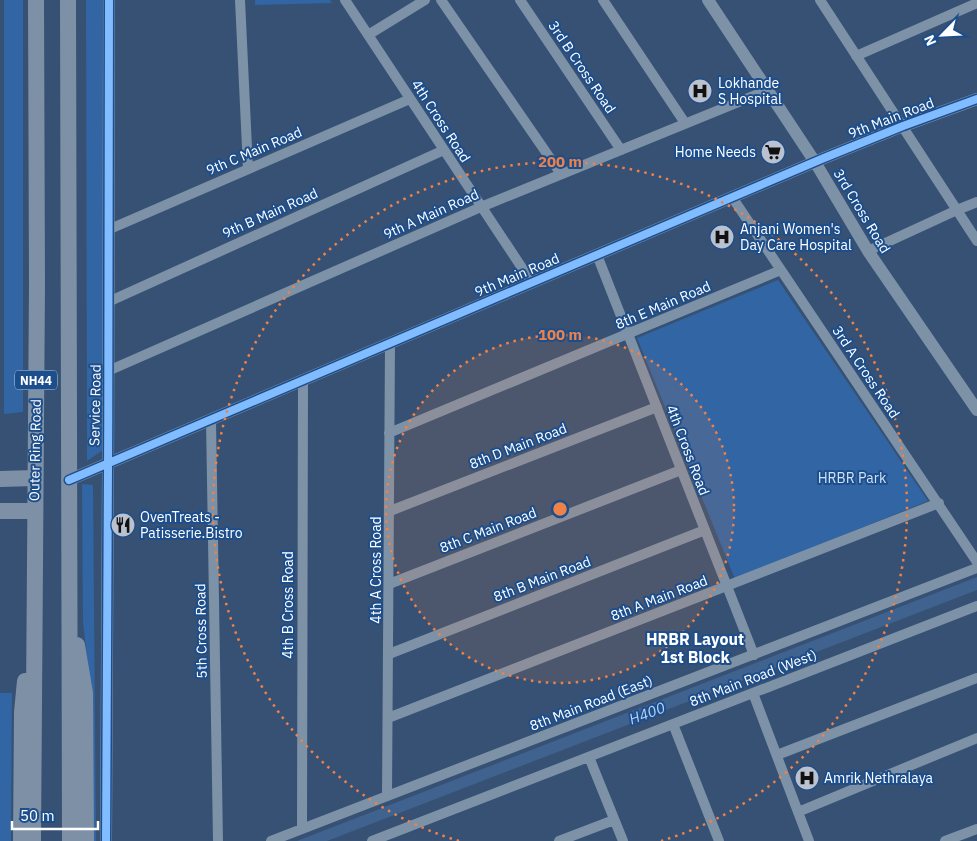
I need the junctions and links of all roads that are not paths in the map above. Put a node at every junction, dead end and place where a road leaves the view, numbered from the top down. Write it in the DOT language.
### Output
graph roads {
  1 [pos="36,0"];
  2 [pos="68,0"];
  3 [pos="108,0"];
  4 [pos="240,0"];
  5 [pos="345,0"];
  6 [pos="425,0"];
  7 [pos="441,0"];
  8 [pos="520,0"];
  9 [pos="603,0"];
  10 [pos="708,0"];
  11 [pos="820,0"];
  12 [pos="977,2"];
  13 [pos="368,35"];
  14 [pos="856,56"];
  15 [pos="768,90"];
  16 [pos="410,99"];
  17 [pos="977,99"];
  18 [pos="685,123"];
  19 [pos="903,126"];
  20 [pos="444,150"];
  21 [pos="621,150"];
  22 [pos="815,162"];
  23 [pos="248,169"];
  24 [pos="561,174"];
  25 [pos="732,197"];
  26 [pos="977,202"];
  27 [pos="481,207"];
  28 [pos="957,210"];
  29 [pos="110,229"];
  30 [pos="977,241"];
  31 [pos="868,251"];
  32 [pos="597,255"];
  33 [pos="780,270"];
  34 [pos="532,283"];
  35 [pos="108,302"];
  36 [pos="628,334"];
  37 [pos="390,344"];
  38 [pos="108,371"];
  39 [pos="302,381"];
  40 [pos="657,407"];
  41 [pos="977,410"];
  42 [pos="211,420"];
  43 [pos="389,433"];
  44 [pos="107,464"];
  45 [pos="681,470"];
  46 [pos="35,478"];
  47 [pos="0,479"];
  48 [pos="70,480"];
  49 [pos="939,503"];
  50 [pos="0,511"];
  51 [pos="35,511"];
  52 [pos="390,511"];
  53 [pos="705,530"];
  54 [pos="977,562"];
  55 [pos="977,568"];
  56 [pos="389,584"];
  57 [pos="727,587"];
  58 [pos="35,598"];
  59 [pos="69,601"];
  60 [pos="977,606"];
  61 [pos="389,654"];
  62 [pos="754,655"];
  63 [pos="977,678"];
  64 [pos="754,693"];
  65 [pos="388,718"];
  66 [pos="673,724"];
  67 [pos="977,738"];
  68 [pos="777,755"];
  69 [pos="589,756"];
  70 [pos="387,796"];
  71 [pos="798,812"];
  72 [pos="614,820"];
  73 [pos="302,829"];
  74 [pos="977,829"];
  75 [pos="21,841"];
  76 [pos="33,841"];
  77 [pos="70,841"];
  78 [pos="86,841"];
  79 [pos="106,841"];
  80 [pos="218,841"];
  81 [pos="271,841"];
  82 [pos="372,841"];
  83 [pos="559,841"];
  84 [pos="623,841"];
  85 [pos="719,841"];
  86 [pos="809,841"];
  87 [pos="945,841"];
  1 -- 46 [label="highway, Outer Ring Road / NH44"];
  2 -- 48 [label="highway, NH44"];
  3 -- 29 [label="street, Service Road"];
  4 -- 23 [label="street"];
  5 -- 13 [label="street, 4th Cross Road"];
  6 -- 13 [label="street"];
  7 -- 24 [label="street"];
  8 -- 21 [label="street, 3rd B Cross Road"];
  9 -- 18 [label="street"];
  10 -- 15 [label="street, 3rd Cross Road"];
  11 -- 14 [label="street"];
  12 -- 14 [label="street"];
  13 -- 16 [label="street, 4th Cross Road"];
  14 -- 19 [label="street"];
  15 -- 18 [label="street, 9th A Main Road"];
  15 -- 22 [label="street, 3rd Cross Road"];
  16 -- 20 [label="street, 4th Cross Road"];
  16 -- 23 [label="street, 9th C Main Road"];
  17 -- 19 [label="street, 9th Main Road"];
  18 -- 21 [label="street, 9th A Main Road"];
  19 -- 22 [label="street, 9th Main Road"];
  19 -- 28 [label="street"];
  20 -- 27 [label="street, 4th Cross Road"];
  20 -- 35 [label="street, 9th B Main Road"];
  21 -- 24 [label="street, 9th A Main Road"];
  22 -- 25 [label="street, 9th Main Road"];
  22 -- 31 [label="street, 3rd Cross Road"];
  23 -- 29 [label="street, 9th C Main Road"];
  24 -- 27 [label="street, 9th A Main Road"];
  25 -- 32 [label="street, 9th Main Road"];
  25 -- 33 [label="street, 3rd A Cross Road"];
  26 -- 28 [label="street"];
  27 -- 34 [label="street, 4th Cross Road"];
  27 -- 38 [label="street, 9th A Main Road"];
  28 -- 30 [label="street"];
  28 -- 31 [label="street"];
  29 -- 35 [label="street, Service Road"];
  31 -- 41 [label="street, 3rd Cross Road"];
  32 -- 34 [label="street, 9th Main Road"];
  32 -- 36 [label="street, 4th Cross Road"];
  33 -- 36 [label="street, 8th E Main Road"];
  33 -- 49 [label="street, 3rd A Cross Road"];
  34 -- 37 [label="street, 9th Main Road"];
  35 -- 38 [label="street, Service Road"];
  36 -- 40 [label="street, 4th Cross Road"];
  36 -- 43 [label="street, 8th E Main Road"];
  37 -- 39 [label="street, 9th Main Road"];
  37 -- 43 [label="street, 4th A Cross Road"];
  38 -- 44 [label="street, Service Road"];
  39 -- 42 [label="street, 9th Main Road"];
  39 -- 73 [label="street, 4th B Cross Road"];
  40 -- 45 [label="street, 4th Cross Road"];
  40 -- 52 [label="street, 8th D Main Road"];
  42 -- 44 [label="street, 9th Main Road"];
  42 -- 80 [label="street, 5th Cross Road"];
  43 -- 52 [label="street, 4th A Cross Road"];
  44 -- 48 [label="street, 9th Main Road"];
  44 -- 79 [label="street, Service Road"];
  45 -- 53 [label="street, 4th Cross Road"];
  45 -- 56 [label="street, 8th C Main Road"];
  46 -- 47 [label="highway"];
  46 -- 51 [label="highway, Outer Ring Road / NH44"];
  48 -- 59 [label="highway, NH44"];
  49 -- 54 [label="street, 3rd A Cross Road"];
  49 -- 57 [label="street, 8th A Main Road"];
  50 -- 51 [label="highway"];
  51 -- 58 [label="highway, Outer Ring Road / NH44"];
  52 -- 56 [label="street, 4th A Cross Road"];
  53 -- 57 [label="street, 4th Cross Road"];
  53 -- 61 [label="street, 8th B Main Road"];
  55 -- 62 [label="street, 8th Main Road (East)"];
  56 -- 61 [label="street, 4th A Cross Road"];
  57 -- 62 [label="street, 4th Cross Road"];
  57 -- 65 [label="street, 8th A Main Road"];
  58 -- 75 [label="highway"];
  58 -- 76 [label="highway, Outer Ring Road / NH44"];
  59 -- 77 [label="highway, NH44"];
  59 -- 78 [label="highway"];
  60 -- 64 [label="street, 8th Main Road (West)"];
  61 -- 65 [label="street, 4th A Cross Road"];
  62 -- 70 [label="street, 8th Main Road (East)"];
  63 -- 68 [label="street"];
  64 -- 66 [label="street, 8th Main Road (West)"];
  64 -- 68 [label="street"];
  65 -- 70 [label="street, 4th A Cross Road"];
  66 -- 69 [label="street, 8th Main Road (West)"];
  66 -- 85 [label="street"];
  67 -- 71 [label="street"];
  68 -- 71 [label="street"];
  69 -- 72 [label="street"];
  69 -- 82 [label="street, 8th Main Road (West)"];
  70 -- 73 [label="street, 8th Main Road (East)"];
  71 -- 86 [label="street"];
  72 -- 83 [label="street"];
  72 -- 84 [label="street"];
  73 -- 81 [label="street, 8th Main Road (East)"];
  74 -- 87 [label="street"];
}
